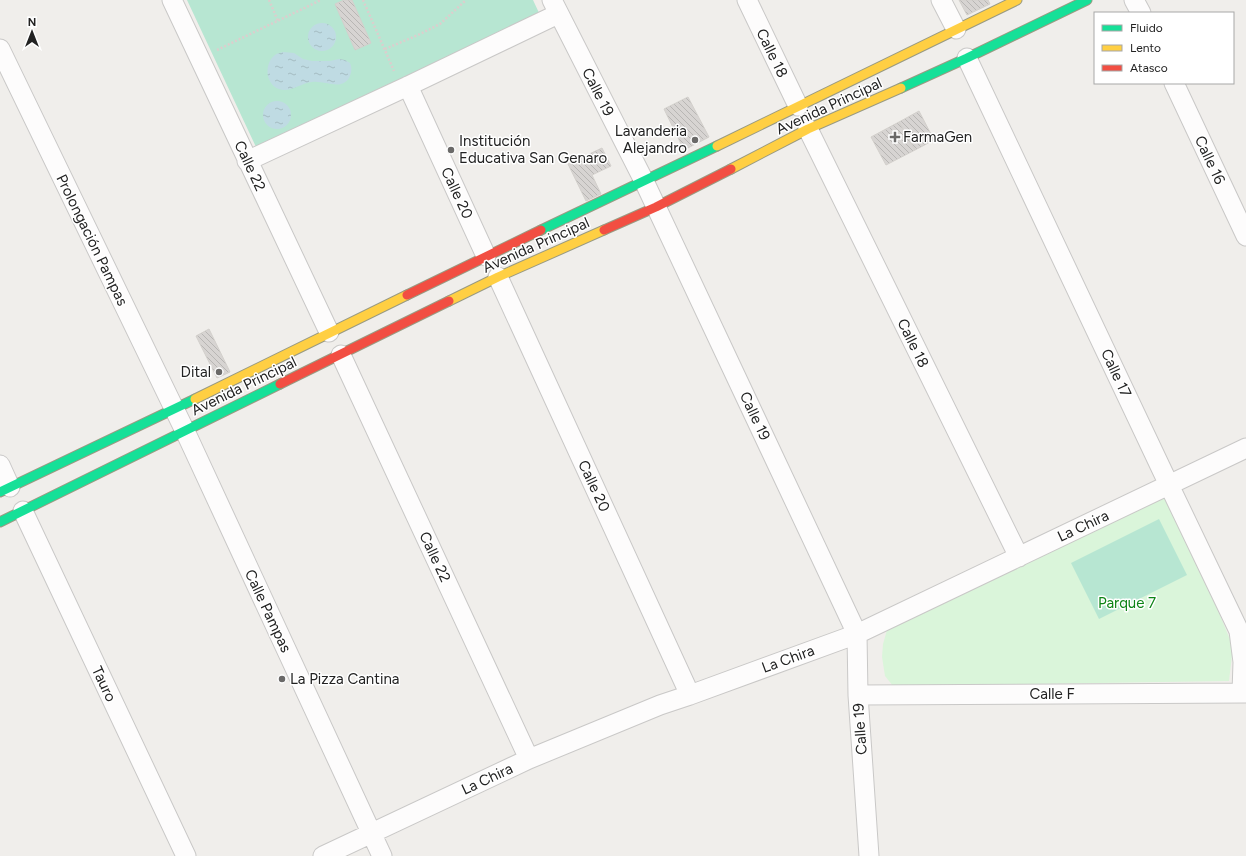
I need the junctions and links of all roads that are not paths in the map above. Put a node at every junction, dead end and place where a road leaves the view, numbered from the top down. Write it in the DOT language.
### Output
graph roads {
  1 [pos="172,0"];
  2 [pos="747,0"];
  3 [pos="941,0"];
  4 [pos="1017,0"];
  5 [pos="1087,0"];
  6 [pos="1134,0"];
  7 [pos="555,7"];
  8 [pos="1140,12"];
  9 [pos="956,30"];
  10 [pos="0,49"];
  11 [pos="967,58"];
  12 [pos="1174,84"];
  13 [pos="405,87"];
  14 [pos="798,106"];
  15 [pos="808,129"];
  16 [pos="247,161"];
  17 [pos="644,181"];
  18 [pos="656,207"];
  19 [pos="1246,236"];
  20 [pos="486,256"];
  21 [pos="498,277"];
  22 [pos="329,332"];
  23 [pos="341,355"];
  24 [pos="174,409"];
  25 [pos="185,431"];
  26 [pos="1246,448"];
  27 [pos="0,466"];
  28 [pos="1169,485"];
  29 [pos="5,490"];
  30 [pos="23,511"];
  31 [pos="0,522"];
  32 [pos="1019,557"];
  33 [pos="857,634"];
  34 [pos="1244,693"];
  35 [pos="690,695"];
  36 [pos="858,695"];
  37 [pos="529,759"];
  38 [pos="371,834"];
  39 [pos="186,856"];
  40 [pos="323,856"];
  41 [pos="382,856"];
  42 [pos="869,856"];
  1 -- 16 [label="street, Calle 22"];
  2 -- 14 [label="street, Calle 18"];
  3 -- 9 [label="street"];
  4 -- 9 [label="street, Avenida Principal"];
  5 -- 11 [label="street, Avenida Principal"];
  6 -- 8 [label="street"];
  7 -- 13 [label="street"];
  7 -- 17 [label="street, Calle 19"];
  9 -- 14 [label="street, Avenida Principal"];
  10 -- 24 [label="street, Prolongación Pampas"];
  11 -- 15 [label="street, Avenida Principal"];
  11 -- 28 [label="street, Calle 17"];
  12 -- 19 [label="street, Calle 16"];
  13 -- 16 [label="street"];
  13 -- 20 [label="street, Calle 20"];
  14 -- 17 [label="street, Avenida Principal"];
  15 -- 18 [label="street, Avenida Principal"];
  15 -- 32 [label="street, Calle 18"];
  16 -- 22 [label="street, Calle 22"];
  17 -- 18 [label="street, Calle 19"];
  17 -- 20 [label="street, Avenida Principal"];
  18 -- 21 [label="street, Avenida Principal"];
  18 -- 33 [label="street, Calle 19"];
  20 -- 22 [label="street, Avenida Principal"];
  21 -- 23 [label="street, Avenida Principal"];
  21 -- 35 [label="street, Calle 20"];
  22 -- 24 [label="street, Avenida Principal"];
  23 -- 25 [label="street, Avenida Principal"];
  23 -- 37 [label="street, Calle 22"];
  24 -- 25 [label="street, Prolongación Pampas"];
  24 -- 29 [label="street, Avenida Principal"];
  25 -- 30 [label="street, Avenida Principal"];
  25 -- 38 [label="street, Calle Pampas"];
  26 -- 28 [label="street, La Chira"];
  27 -- 29 [label="street"];
  28 -- 32 [label="street, La Chira"];
  28 -- 34 [label="street, Calle 17"];
  30 -- 31 [label="street, Avenida Principal"];
  30 -- 39 [label="street, Tauro"];
  32 -- 33 [label="street, La Chira"];
  33 -- 35 [label="street, La Chira"];
  33 -- 36 [label="street, Calle 19"];
  34 -- 36 [label="street, Calle F"];
  35 -- 37 [label="street, La Chira"];
  36 -- 42 [label="street, Calle 19"];
  37 -- 38 [label="street, La Chira"];
  38 -- 40 [label="street, La Chira"];
  38 -- 41 [label="street, Calle Pampas"];
}
